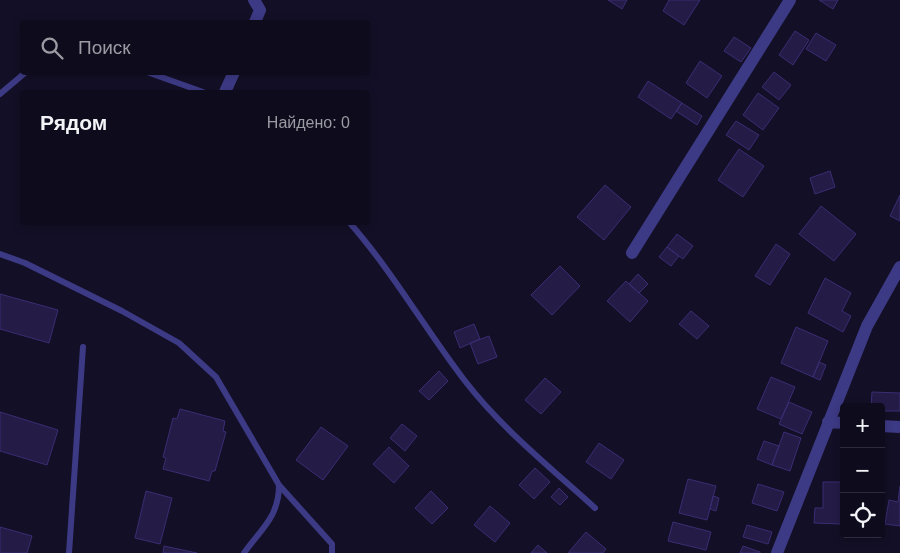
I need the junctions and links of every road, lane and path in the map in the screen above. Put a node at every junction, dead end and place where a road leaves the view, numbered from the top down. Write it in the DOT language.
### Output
graph roads {
  1 [pos="254,0"];
  2 [pos="790,0"];
  3 [pos="256,20"];
  4 [pos="22,75"];
  5 [pos="155,75"];
  6 [pos="233,75"];
  7 [pos="197,90"];
  8 [pos="226,90"];
  9 [pos="0,94"];
  10 [pos="351,225"];
  11 [pos="632,252"];
  12 [pos="0,254"];
  13 [pos="900,268"];
  14 [pos="84,347"];
  15 [pos="828,422"];
  16 [pos="840,423"];
  17 [pos="885,426"];
  18 [pos="900,427"];
  19 [pos="279,485"];
  20 [pos="595,508"];
  21 [pos="69,553"];
  22 [pos="244,553"];
  23 [pos="332,553"];
  24 [pos="778,553"];
  1 -- 3 [label="street"];
  2 -- 11 [label="street"];
  4 -- 9 [label="lane"];
  5 -- 7 [label="lane"];
  6 -- 8 [label="street"];
  10 -- 20 [label="lane"];
  12 -- 19 [label="lane"];
  13 -- 15 [label="street"];
  14 -- 21 [label="lane"];
  15 -- 16 [label="street"];
  15 -- 24 [label="street"];
  17 -- 18 [label="street"];
  19 -- 22 [label="lane"];
  19 -- 23 [label="lane"];
}
